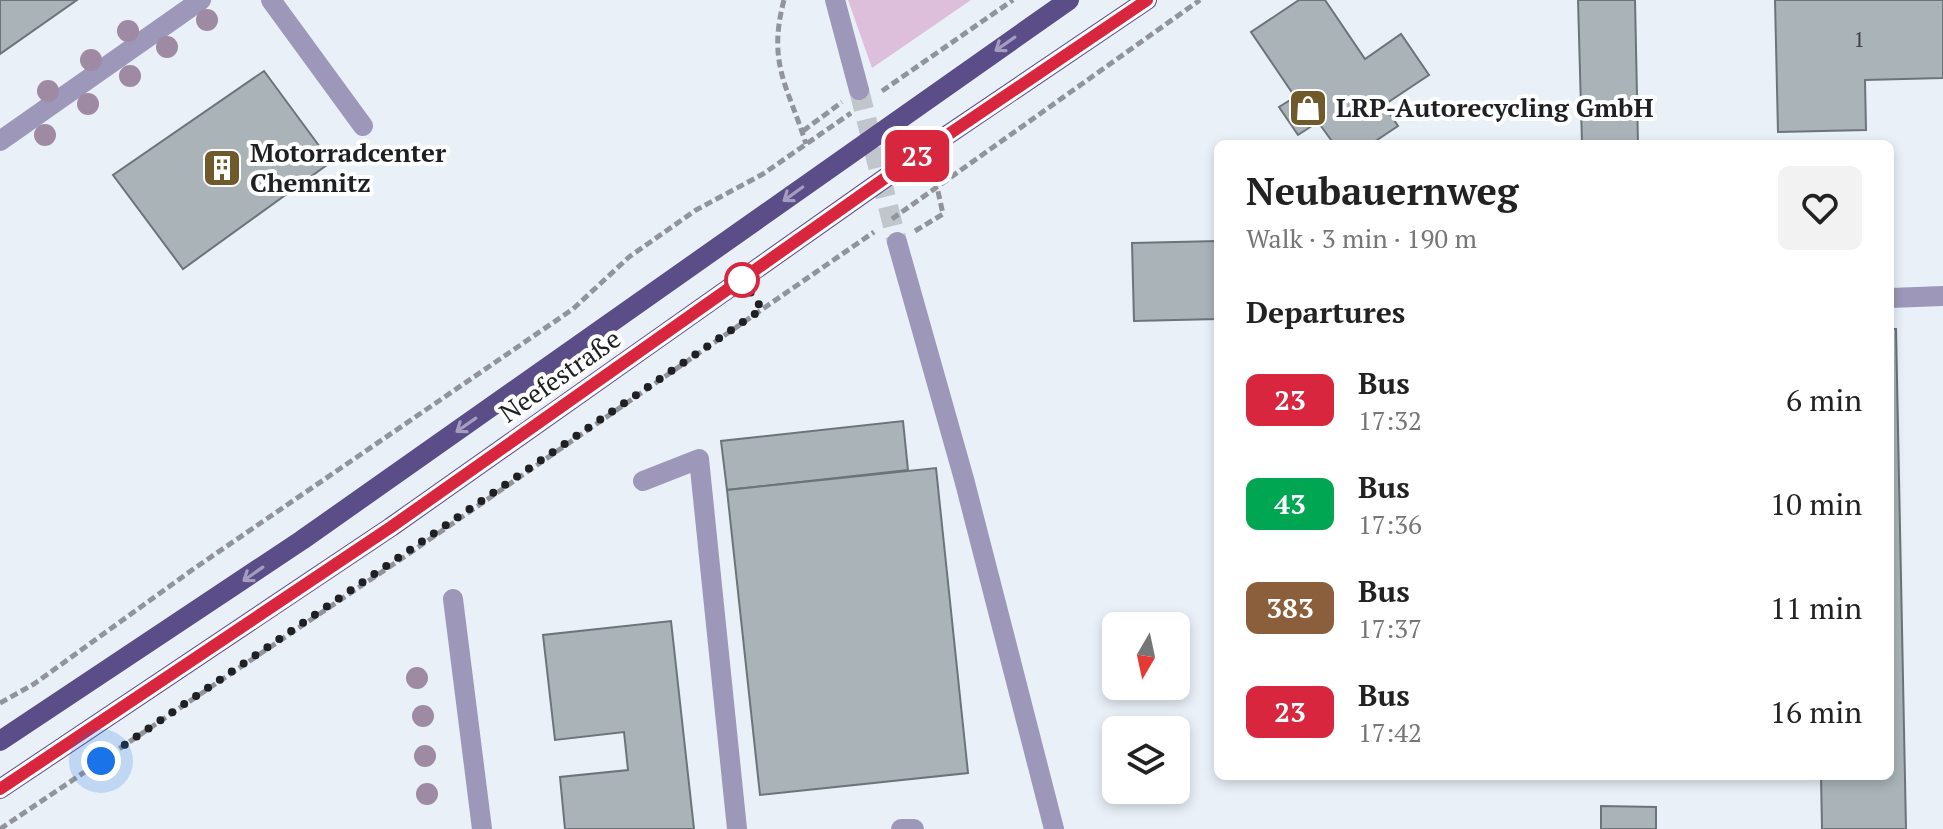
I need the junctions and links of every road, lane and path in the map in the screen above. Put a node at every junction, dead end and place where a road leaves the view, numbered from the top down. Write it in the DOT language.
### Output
graph roads {
  1 [pos="201,0"];
  2 [pos="271,0"];
  3 [pos="784,0"];
  4 [pos="835,0"];
  5 [pos="1013,0"];
  6 [pos="1069,0"];
  7 [pos="1147,0"];
  8 [pos="1200,0"];
  9 [pos="852,64"];
  10 [pos="862,99"];
  11 [pos="363,126"];
  12 [pos="802,132"];
  13 [pos="0,141"];
  14 [pos="806,144"];
  15 [pos="937,187"];
  16 [pos="890,221"];
  17 [pos="877,230"];
  18 [pos="897,242"];
  19 [pos="1943,296"];
  20 [pos="1894,298"];
  21 [pos="643,481"];
  22 [pos="453,599"];
  23 [pos="0,703"];
  24 [pos="0,741"];
  25 [pos="0,789"];
  26 [pos="0,829"];
  27 [pos="482,829"];
  28 [pos="737,829"];
  29 [pos="901,829"];
  30 [pos="914,829"];
  31 [pos="1054,829"];
  1 -- 13 [label="street"];
  2 -- 11 [label="street"];
  3 -- 12 [label="path"];
  4 -- 9 [label="street"];
  5 -- 10 [label="path"];
  6 -- 24 [label="main road, Neefestraße, one-way"];
  7 -- 25 [label="main road, Neefestraße"];
  8 -- 15 [label="path"];
  9 -- 10 [label="street"];
  9 -- 12 [label="path"];
  10 -- 14 [label="path"];
  12 -- 14 [label="path"];
  14 -- 23 [label="path"];
  15 -- 16 [label="path"];
  15 -- 18 [label="path"];
  17 -- 26 [label="path"];
  18 -- 31 [label="street"];
  19 -- 20 [label="street"];
  21 -- 28 [label="street"];
  22 -- 27 [label="street"];
  29 -- 30 [label="street"];
}
